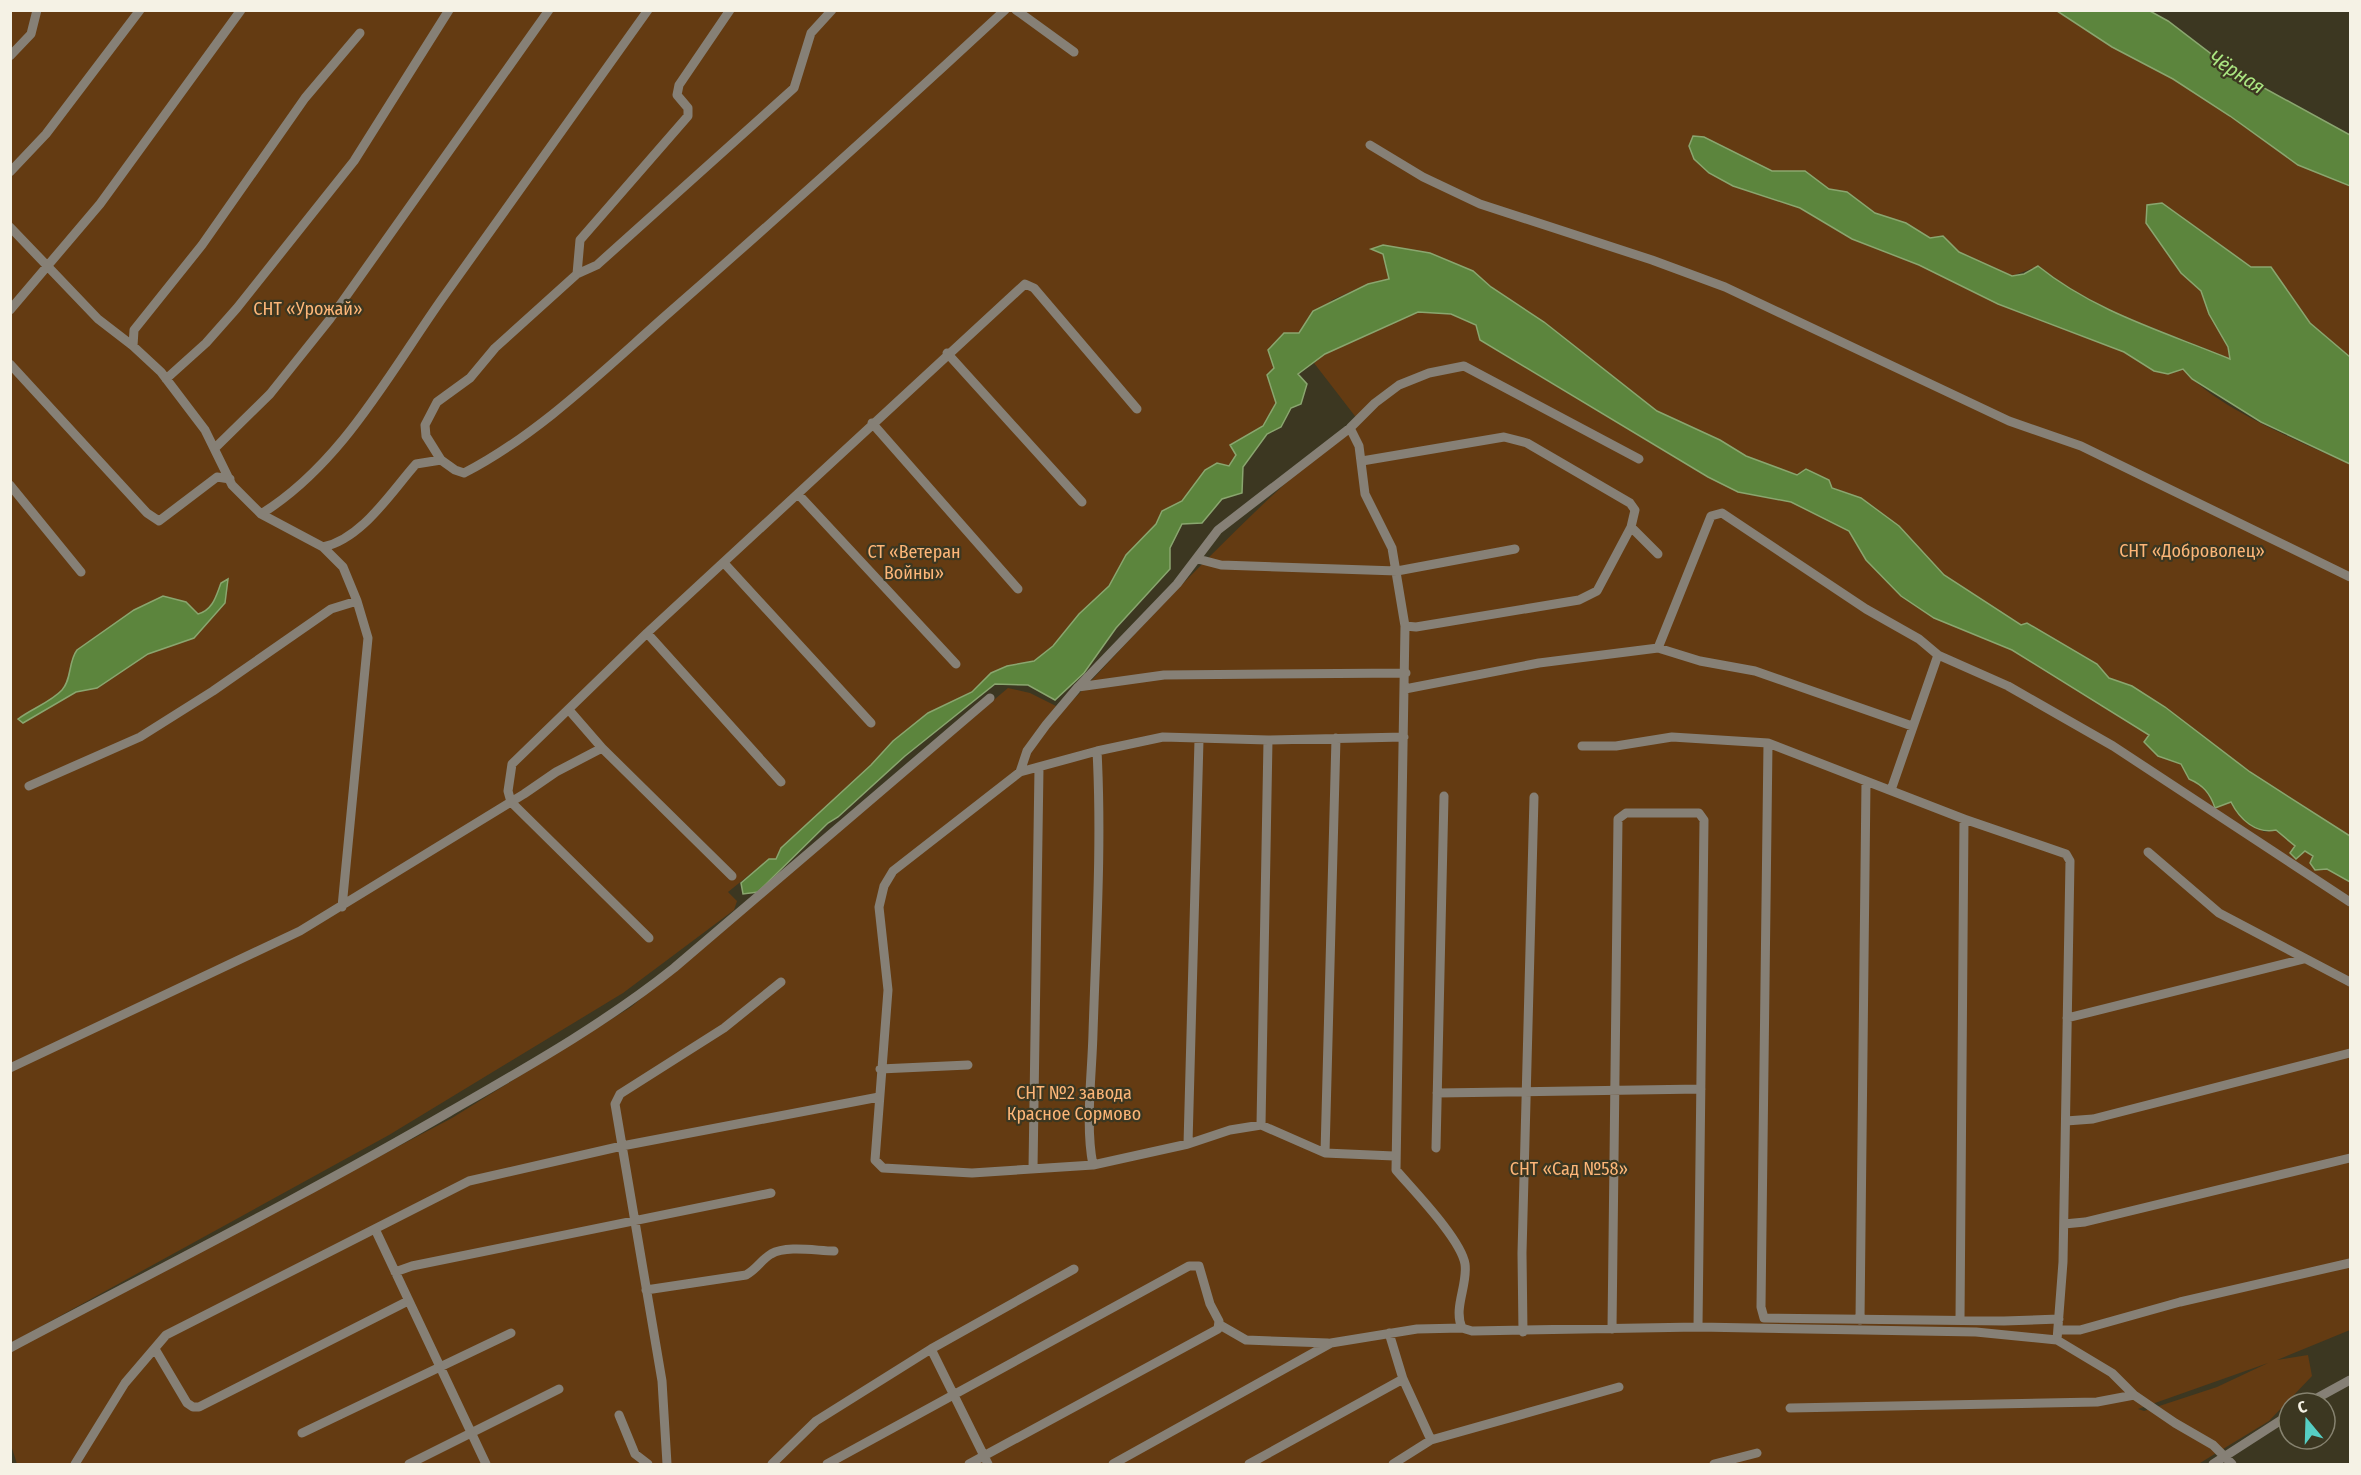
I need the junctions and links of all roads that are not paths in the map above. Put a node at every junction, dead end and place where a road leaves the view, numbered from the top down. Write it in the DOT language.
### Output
graph roads {
  1 [pos="37,10"];
  2 [pos="140,10"];
  3 [pos="241,10"];
  4 [pos="449,10"];
  5 [pos="549,10"];
  6 [pos="648,10"];
  7 [pos="730,10"];
  8 [pos="832,10"];
  9 [pos="1005,10"];
  10 [pos="1016,10"];
  11 [pos="360,33"];
  12 [pos="1074,52"];
  13 [pos="10,56"];
  14 [pos="1370,144"];
  15 [pos="10,172"];
  16 [pos="10,227"];
  17 [pos="47,264"];
  18 [pos="577,274"];
  19 [pos="10,310"];
  20 [pos="133,346"];
  21 [pos="947,353"];
  22 [pos="10,364"];
  23 [pos="166,379"];
  24 [pos="1137,410"];
  25 [pos="872,423"];
  26 [pos="1350,428"];
  27 [pos="215,448"];
  28 [pos="1639,459"];
  29 [pos="441,460"];
  30 [pos="1362,461"];
  31 [pos="230,478"];
  32 [pos="10,484"];
  33 [pos="798,494"];
  34 [pos="1082,502"];
  35 [pos="261,514"];
  36 [pos="1631,527"];
  37 [pos="324,548"];
  38 [pos="1515,549"];
  39 [pos="1658,554"];
  40 [pos="1198,560"];
  41 [pos="724,563"];
  42 [pos="1397,571"];
  43 [pos="81,572"];
  44 [pos="2350,576"];
  45 [pos="1018,589"];
  46 [pos="357,601"];
  47 [pos="1406,627"];
  48 [pos="647,633"];
  49 [pos="1658,648"];
  50 [pos="1938,655"];
  51 [pos="956,664"];
  52 [pos="1406,673"];
  53 [pos="1078,687"];
  54 [pos="1405,690"];
  55 [pos="990,698"];
  56 [pos="569,710"];
  57 [pos="871,723"];
  58 [pos="1912,726"];
  59 [pos="1404,737"];
  60 [pos="1336,738"];
  61 [pos="1199,740"];
  62 [pos="1268,740"];
  63 [pos="1768,742"];
  64 [pos="1582,746"];
  65 [pos="602,748"];
  66 [pos="1097,751"];
  67 [pos="1039,768"];
  68 [pos="1020,771"];
  69 [pos="1866,781"];
  70 [pos="781,782"];
  71 [pos="29,786"];
  72 [pos="1891,790"];
  73 [pos="1444,796"];
  74 [pos="1534,796"];
  75 [pos="511,802"];
  76 [pos="1964,819"];
  77 [pos="2148,852"];
  78 [pos="732,876"];
  79 [pos="2350,902"];
  80 [pos="342,907"];
  81 [pos="649,938"];
  82 [pos="2304,959"];
  83 [pos="781,982"];
  84 [pos="2350,982"];
  85 [pos="2067,1018"];
  86 [pos="2350,1053"];
  87 [pos="968,1065"];
  88 [pos="10,1068"];
  89 [pos="880,1069"];
  90 [pos="1701,1089"];
  91 [pos="1615,1090"];
  92 [pos="1526,1091"];
  93 [pos="1437,1093"];
  94 [pos="879,1096"];
  95 [pos="2066,1121"];
  96 [pos="1261,1125"];
  97 [pos="1188,1144"];
  98 [pos="622,1146"];
  99 [pos="1436,1148"];
  100 [pos="1326,1153"];
  101 [pos="1394,1156"];
  102 [pos="2350,1158"];
  103 [pos="1093,1166"];
  104 [pos="1033,1169"];
  105 [pos="771,1193"];
  106 [pos="635,1220"];
  107 [pos="2064,1224"];
  108 [pos="375,1229"];
  109 [pos="834,1251"];
  110 [pos="2350,1263"];
  111 [pos="1074,1269"];
  112 [pos="395,1272"];
  113 [pos="646,1290"];
  114 [pos="408,1301"];
  115 [pos="2059,1318"];
  116 [pos="1860,1320"];
  117 [pos="1960,1320"];
  118 [pos="1220,1325"];
  119 [pos="1698,1327"];
  120 [pos="1462,1328"];
  121 [pos="1612,1329"];
  122 [pos="1523,1332"];
  123 [pos="511,1333"];
  124 [pos="1389,1333"];
  125 [pos="2057,1335"];
  126 [pos="1331,1343"];
  127 [pos="10,1348"];
  128 [pos="155,1349"];
  129 [pos="931,1349"];
  130 [pos="439,1368"];
  131 [pos="1403,1379"];
  132 [pos="2350,1380"];
  133 [pos="1619,1387"];
  134 [pos="559,1389"];
  135 [pos="2330,1391"];
  136 [pos="953,1394"];
  137 [pos="2134,1395"];
  138 [pos="1790,1408"];
  139 [pos="619,1415"];
  140 [pos="2277,1424"];
  141 [pos="302,1433"];
  142 [pos="471,1436"];
  143 [pos="1431,1440"];
  144 [pos="1757,1453"];
  145 [pos="986,1460"];
  146 [pos="2230,1461"];
  147 [pos="75,1464"];
  148 [pos="409,1464"];
  149 [pos="486,1464"];
  150 [pos="647,1464"];
  151 [pos="655,1464"];
  152 [pos="668,1464"];
  153 [pos="772,1464"];
  154 [pos="827,1464"];
  155 [pos="969,1464"];
  156 [pos="1113,1464"];
  157 [pos="1249,1464"];
  158 [pos="1393,1464"];
  159 [pos="1714,1464"];
  160 [pos="2213,1464"];
  1 -- 13 [label="street"];
  2 -- 15 [label="street"];
  3 -- 17 [label="street"];
  4 -- 23 [label="street"];
  5 -- 27 [label="street"];
  6 -- 35 [label="street"];
  7 -- 18 [label="street"];
  8 -- 18 [label="street"];
  9 -- 29 [label="street"];
  10 -- 12 [label="street"];
  11 -- 20 [label="street"];
  14 -- 44 [label="street"];
  16 -- 17 [label="street"];
  17 -- 19 [label="street"];
  17 -- 20 [label="street"];
  18 -- 29 [label="street"];
  20 -- 23 [label="street"];
  21 -- 24 [label="street"];
  21 -- 25 [label="street"];
  21 -- 34 [label="street"];
  22 -- 31 [label="street"];
  23 -- 27 [label="street"];
  25 -- 33 [label="street"];
  25 -- 45 [label="street"];
  26 -- 28 [label="street"];
  26 -- 30 [label="street"];
  26 -- 40 [label="street"];
  27 -- 31 [label="street"];
  29 -- 37 [label="street"];
  30 -- 36 [label="street"];
  30 -- 42 [label="street"];
  31 -- 35 [label="street"];
  32 -- 43 [label="street"];
  33 -- 41 [label="street"];
  33 -- 51 [label="street"];
  35 -- 37 [label="street"];
  36 -- 39 [label="street"];
  36 -- 47 [label="street"];
  37 -- 46 [label="street"];
  38 -- 42 [label="street"];
  40 -- 42 [label="street"];
  40 -- 53 [label="street"];
  41 -- 48 [label="street"];
  41 -- 57 [label="street"];
  42 -- 47 [label="street"];
  46 -- 71 [label="street"];
  46 -- 80 [label="street"];
  47 -- 52 [label="street"];
  48 -- 56 [label="street"];
  48 -- 70 [label="street"];
  49 -- 50 [label="street"];
  49 -- 54 [label="street"];
  49 -- 58 [label="street"];
  50 -- 58 [label="street"];
  50 -- 79 [label="street"];
  52 -- 53 [label="street"];
  52 -- 54 [label="street"];
  53 -- 68 [label="street"];
  54 -- 59 [label="street"];
  55 -- 127 [label="street"];
  56 -- 65 [label="street"];
  56 -- 75 [label="street"];
  58 -- 72 [label="street"];
  59 -- 60 [label="street"];
  59 -- 101 [label="street"];
  60 -- 62 [label="street"];
  60 -- 100 [label="street"];
  61 -- 62 [label="street"];
  61 -- 66 [label="street"];
  61 -- 97 [label="street"];
  62 -- 96 [label="street"];
  63 -- 64 [label="street"];
  63 -- 69 [label="street"];
  63 -- 116 [label="street"];
  65 -- 75 [label="street"];
  65 -- 78 [label="street"];
  66 -- 67 [label="street"];
  66 -- 103 [label="street"];
  67 -- 68 [label="street"];
  67 -- 104 [label="street"];
  68 -- 89 [label="street"];
  69 -- 72 [label="street"];
  69 -- 116 [label="street"];
  72 -- 76 [label="street"];
  73 -- 93 [label="street"];
  74 -- 92 [label="street"];
  75 -- 80 [label="street"];
  75 -- 81 [label="street"];
  76 -- 85 [label="street"];
  76 -- 117 [label="street"];
  77 -- 82 [label="street"];
  80 -- 88 [label="street"];
  82 -- 84 [label="street"];
  82 -- 85 [label="street"];
  83 -- 98 [label="street"];
  85 -- 95 [label="street"];
  86 -- 95 [label="street"];
  87 -- 89 [label="street"];
  89 -- 94 [label="street"];
  90 -- 91 [label="street"];
  90 -- 91 [label="street"];
  90 -- 119 [label="street"];
  91 -- 92 [label="street"];
  91 -- 121 [label="street"];
  92 -- 93 [label="street"];
  92 -- 122 [label="street"];
  93 -- 99 [label="street"];
  94 -- 98 [label="street"];
  94 -- 104 [label="street"];
  95 -- 107 [label="street"];
  96 -- 97 [label="street"];
  96 -- 100 [label="street"];
  97 -- 103 [label="street"];
  98 -- 106 [label="street"];
  98 -- 108 [label="street"];
  100 -- 101 [label="street"];
  101 -- 120 [label="street"];
  102 -- 107 [label="street"];
  103 -- 104 [label="street"];
  105 -- 106 [label="street"];
  106 -- 112 [label="street"];
  106 -- 113 [label="street"];
  107 -- 115 [label="street"];
  108 -- 112 [label="street"];
  108 -- 128 [label="street"];
  109 -- 113 [label="street"];
  110 -- 125 [label="street"];
  111 -- 129 [label="street"];
  112 -- 114 [label="street"];
  113 -- 152 [label="street"];
  114 -- 128 [label="street"];
  114 -- 130 [label="street"];
  115 -- 117 [label="street"];
  115 -- 125 [label="street"];
  116 -- 117 [label="street"];
  118 -- 126 [label="street"];
  118 -- 136 [label="street"];
  118 -- 145 [label="street"];
  119 -- 121 [label="street"];
  119 -- 125 [label="street"];
  120 -- 122 [label="street"];
  120 -- 124 [label="street"];
  121 -- 122 [label="street"];
  123 -- 130 [label="street"];
  124 -- 126 [label="street"];
  124 -- 131 [label="street"];
  125 -- 137 [label="street"];
  126 -- 156 [label="street"];
  128 -- 147 [label="street"];
  129 -- 136 [label="street"];
  129 -- 153 [label="street"];
  130 -- 141 [label="street"];
  130 -- 142 [label="street"];
  131 -- 143 [label="street"];
  131 -- 157 [label="street"];
  132 -- 135 [label="street"];
  133 -- 143 [label="street"];
  134 -- 142 [label="street"];
  136 -- 145 [label="street"];
  136 -- 154 [label="street"];
  137 -- 138 [label="street"];
  137 -- 146 [label="street"];
  139 -- 150 [label="street"];
  140 -- 146 [label="street"];
  142 -- 148 [label="street"];
  142 -- 149 [label="street"];
  143 -- 158 [label="street"];
  144 -- 159 [label="street"];
  145 -- 155 [label="street"];
  146 -- 160 [label="street"];
  150 -- 151 [label="street"];
}
